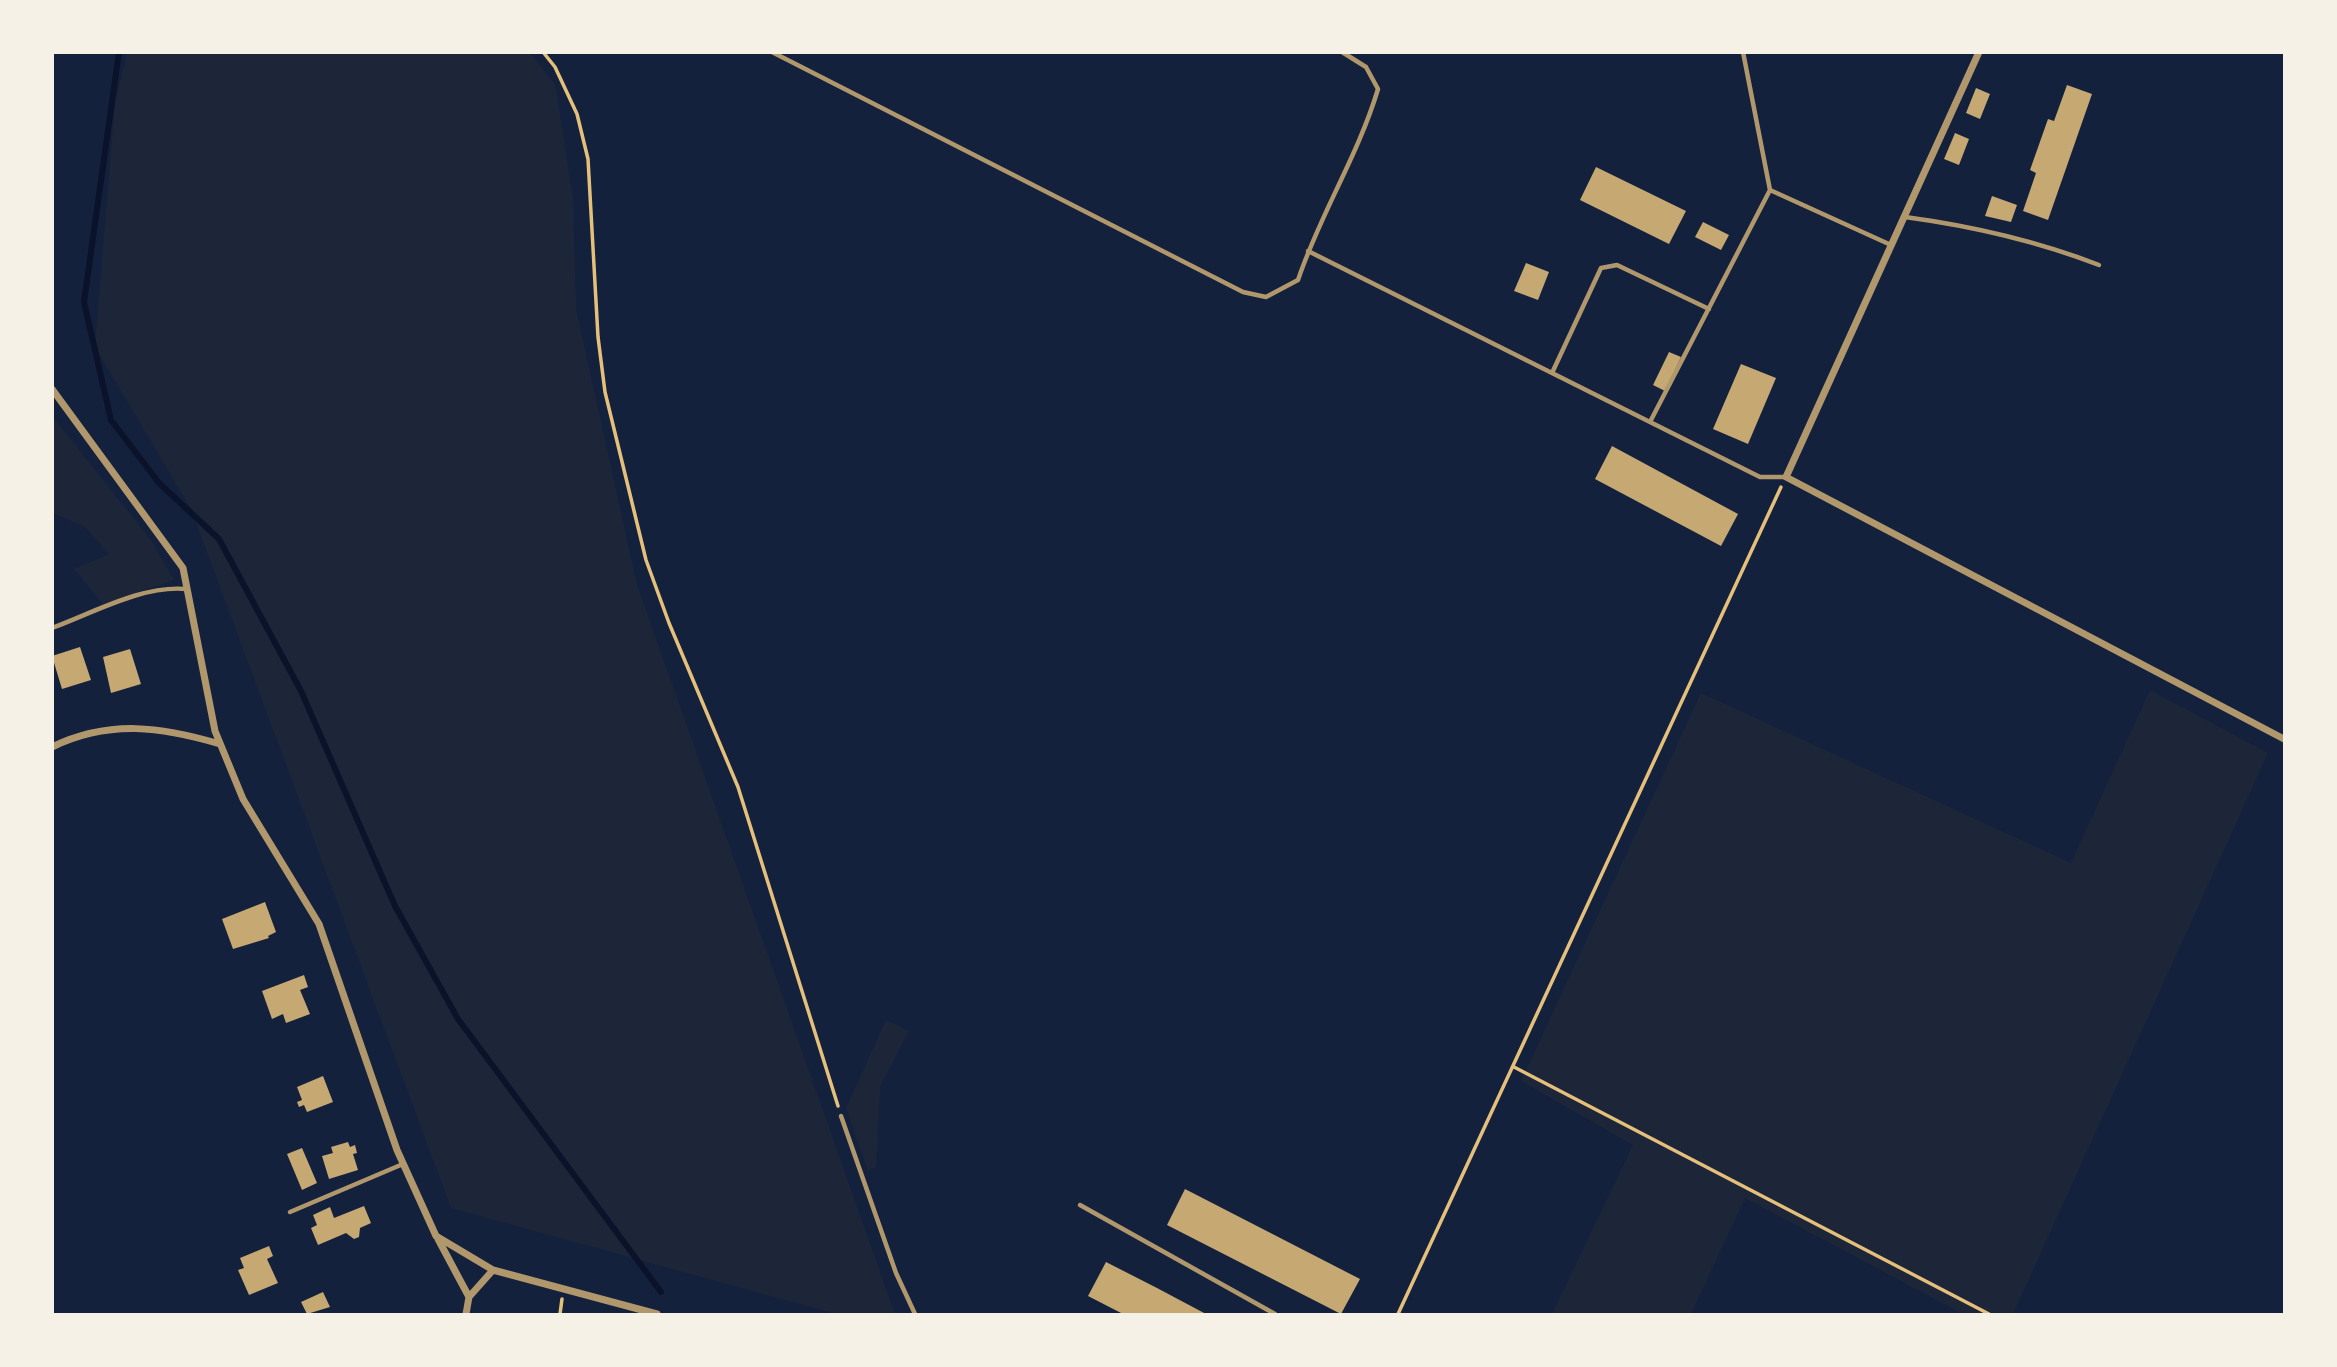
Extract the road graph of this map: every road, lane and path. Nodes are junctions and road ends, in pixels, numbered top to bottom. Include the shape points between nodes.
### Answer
1 (543, 52) edge
2 (772, 52) edge
3 (1342, 52) edge
4 (1743, 52) edge
5 (1979, 52) edge
6 (1770, 190) junction
7 (1904, 217) junction
8 (1891, 245) junction
9 (1308, 251) junction
10 (2099, 265) dead end
11 (1709, 309) junction
12 (1552, 373) junction
13 (52, 389) edge
14 (1650, 422) junction
15 (1786, 477) junction
16 (187, 589) junction
17 (52, 628) edge
18 (2284, 739) edge
19 (220, 744) junction
20 (52, 747) edge
21 (1514, 1068) junction
22 (841, 1116) joint
23 (403, 1164) junction
24 (1080, 1205) dead end
25 (290, 1212) dead end
26 (436, 1236) junction
27 (493, 1270) junction
28 (469, 1297) junction
29 (467, 1314) edge
30 (657, 1314) edge
31 (915, 1314) edge
32 (1275, 1314) edge
33 (1398, 1314) edge
34 (1989, 1314) edge

1 - 22 path via 577,114 588,159 605,392 646,560 738,787
2 - 9 lane via 1243,292 1266,297 1298,280
3 - 9 lane via 1366,67 1378,89 1367,126
4 - 6 lane
5 - 7 street
6 - 8 lane
6 - 11 lane
7 - 8 street
7 - 10 lane via 2053,247
8 - 15 street
9 - 12 lane
11 - 12 lane via 1617,265 1601,268
11 - 14 lane
12 - 14 lane
13 - 16 street via 183,568
14 - 15 lane via 1760,477
15 - 18 street
15 - 21 path
16 - 17 lane via 171,587 148,593
16 - 19 street
19 - 20 street via 171,730 135,727 98,732
19 - 23 street via 243,799 319,924
21 - 33 path
21 - 34 path
22 - 31 lane
23 - 25 lane
23 - 26 street
24 - 32 lane
26 - 27 street
26 - 28 street
27 - 28 street
27 - 30 street
28 - 29 street

